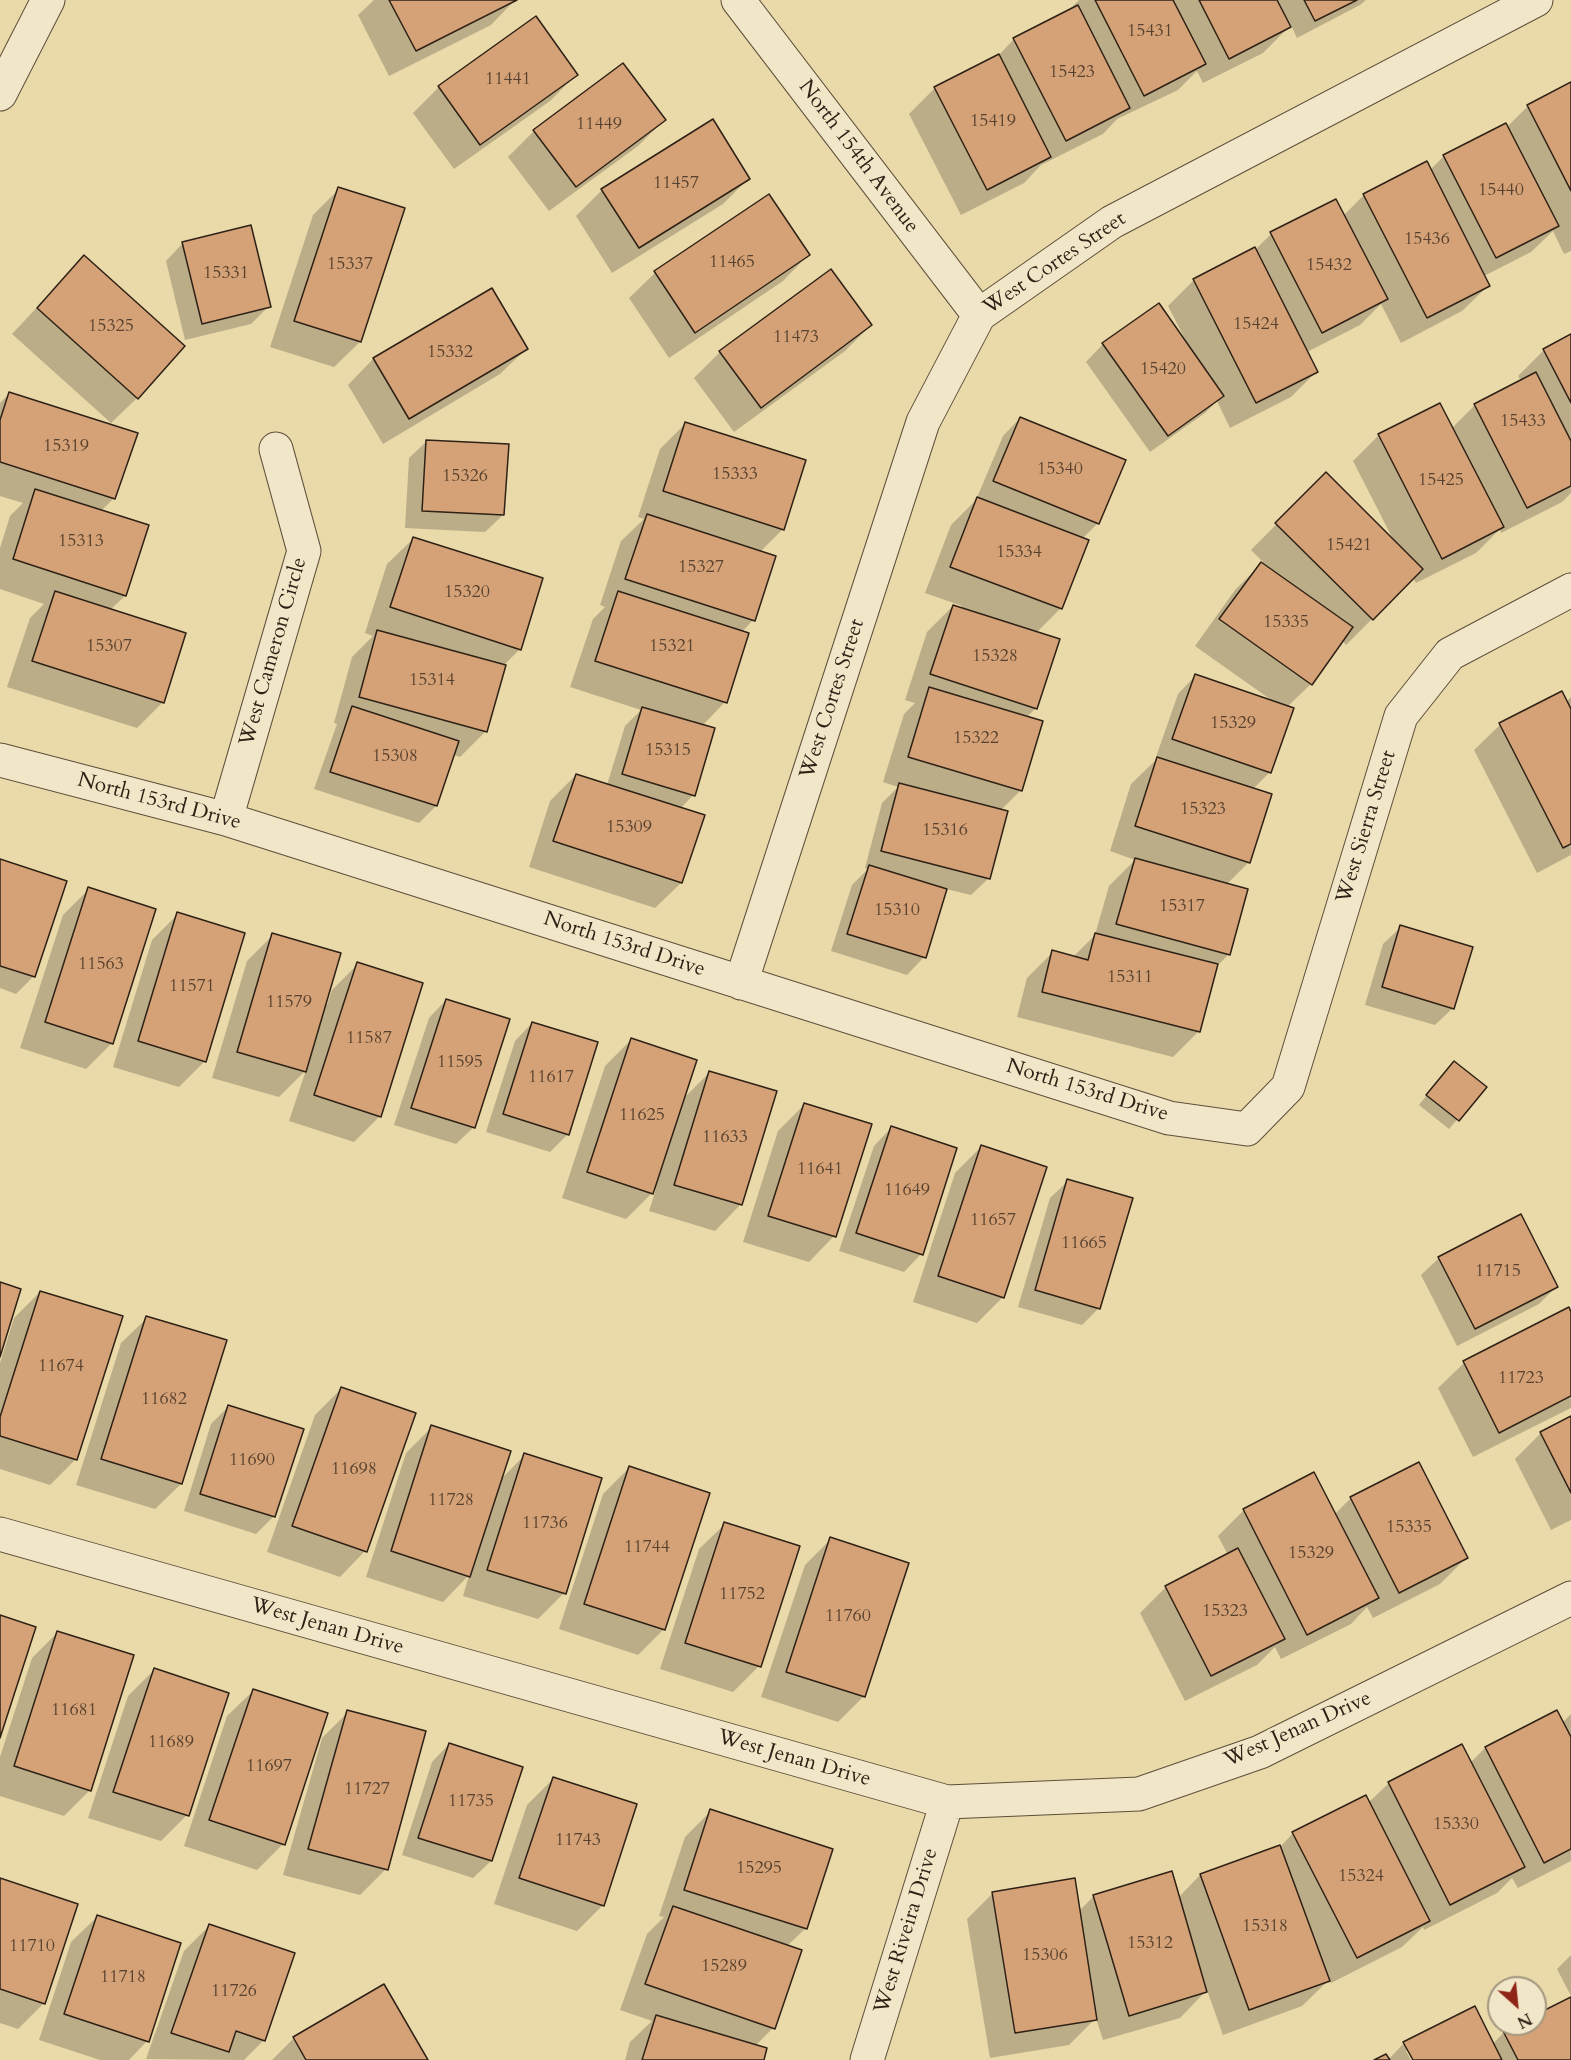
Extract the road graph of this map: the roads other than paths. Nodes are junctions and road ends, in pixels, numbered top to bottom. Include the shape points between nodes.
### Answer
1 (48, 0) edge
2 (738, 0) edge
3 (1536, 0) edge
4 (0, 94) edge
5 (979, 315) junction
6 (276, 449) dead end
7 (1571, 590) edge
8 (0, 760) edge
9 (226, 819) junction
10 (741, 983) junction
11 (1247, 1129) joint
12 (0, 1534) edge
13 (1571, 1599) edge
14 (947, 1802) junction
15 (867, 2060) edge

1 - 4 street
2 - 5 street, North 154th Avenue
3 - 5 street, West Cortes Street via 1112,222
5 - 10 street, West Cortes Street via 923,422
6 - 9 street, West Cameron Circle via 304,551
7 - 11 street, West Sierra Street via 1450,654 1401,716 1288,1087
8 - 9 street, North 153rd Drive
9 - 10 street, North 153rd Drive
10 - 11 street, North 153rd Drive via 1169,1118
12 - 14 street, West Jenan Drive
13 - 14 street, West Jenan Drive via 1260,1752 1139,1794
14 - 15 street, West Riveira Drive

